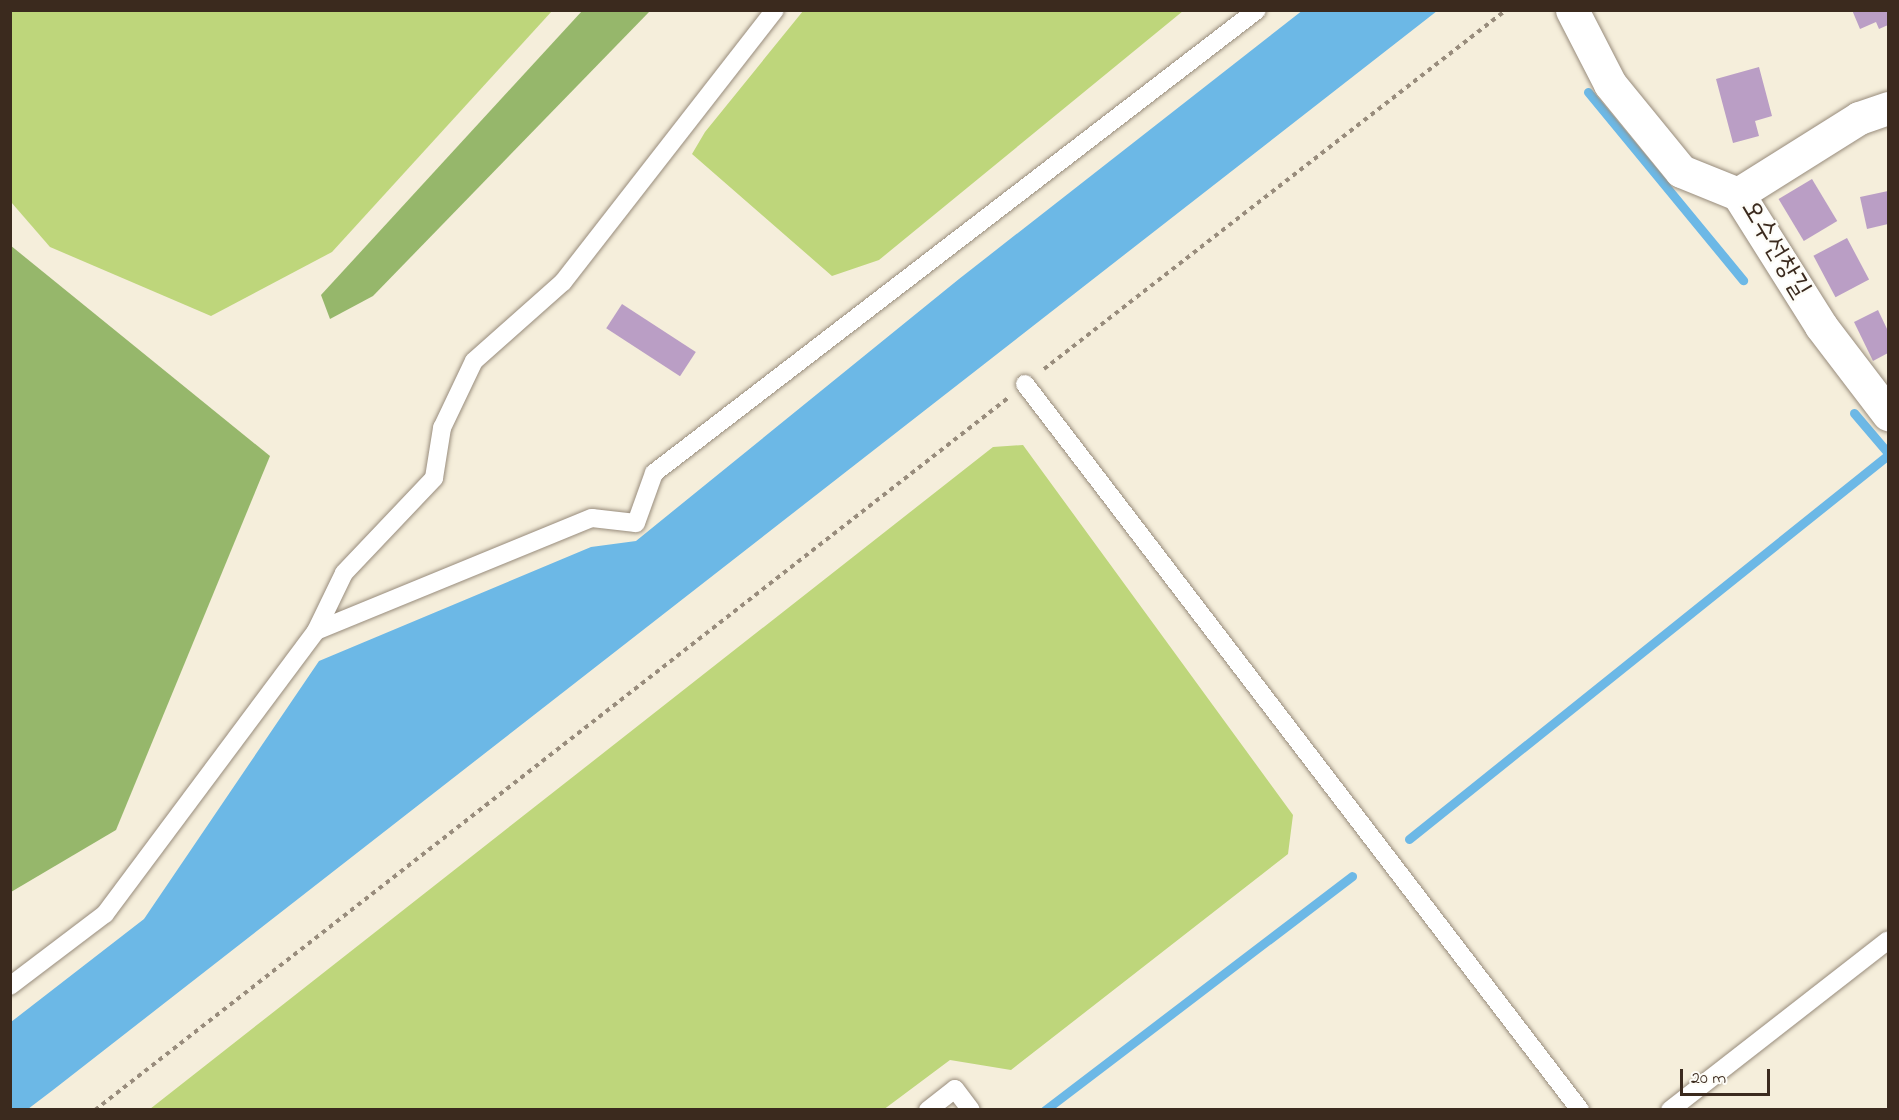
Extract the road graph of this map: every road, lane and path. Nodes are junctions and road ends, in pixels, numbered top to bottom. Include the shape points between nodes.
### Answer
1 (775, 10) edge
2 (1257, 10) edge
3 (1506, 10) edge
4 (1572, 10) edge
5 (1888, 108) edge
6 (1738, 194) junction
7 (1025, 384) junction
8 (1888, 414) edge
9 (316, 631) junction
10 (1888, 940) edge
11 (10, 986) edge
12 (95, 1110) edge
13 (928, 1110) edge
14 (971, 1110) edge
15 (1580, 1110) edge
16 (1670, 1110) edge

1 - 9 lane via 563,282 474,361 442,428 434,478 344,573
2 - 9 lane via 654,473 636,523 592,518
3 - 7 path
4 - 6 street via 1610,84 1681,171
5 - 6 street, 오수선창길 via 1859,118
6 - 8 street, 오수선창길 via 1821,326
7 - 12 path
7 - 15 lane
9 - 11 lane via 105,914
10 - 16 lane
13 - 14 lane via 955,1089

